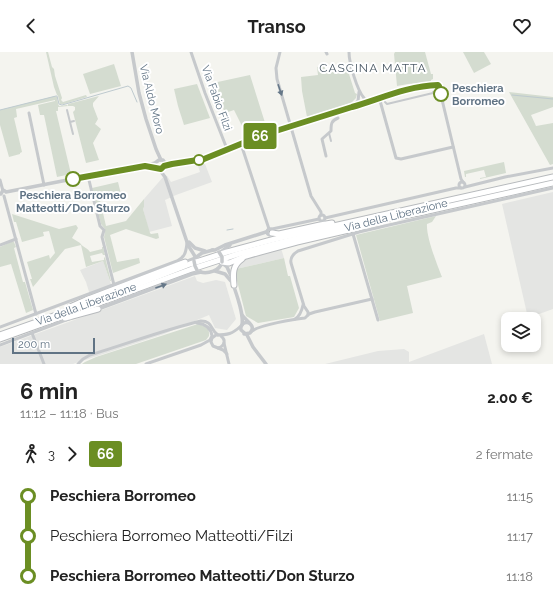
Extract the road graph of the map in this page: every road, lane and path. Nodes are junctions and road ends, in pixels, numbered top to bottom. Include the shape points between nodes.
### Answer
1 (132, 52) edge
2 (191, 52) edge
3 (280, 52) edge
4 (349, 52) edge
5 (359, 90) junction
6 (433, 92) dead end
7 (379, 97) junction
8 (364, 98) junction
9 (374, 99) junction
10 (358, 100) junction
11 (385, 102) dead end
12 (362, 104) junction
13 (352, 107) junction
14 (67, 110) dead end
15 (28, 113) dead end
16 (338, 118) dead end
17 (74, 121) dead end
18 (70, 122) junction
19 (290, 127) junction
20 (329, 133) junction
21 (73, 134) dead end
22 (331, 141) dead end
23 (241, 144) junction
24 (453, 147) junction
25 (156, 149) junction
26 (227, 149) junction
27 (326, 156) dead end
28 (163, 160) junction
29 (156, 162) junction
30 (178, 163) junction
31 (145, 166) junction
32 (164, 167) junction
33 (158, 168) junction
34 (553, 168) edge
35 (88, 176) junction
36 (165, 177) junction
37 (553, 177) edge
38 (0, 180) edge
39 (553, 183) edge
40 (44, 185) junction
41 (461, 186) junction
42 (553, 188) edge
43 (3, 193) edge
44 (418, 210) junction
45 (321, 215) junction
46 (325, 218) junction
47 (319, 219) junction
48 (270, 232) junction
49 (353, 234) junction
50 (16, 238) junction
51 (187, 239) junction
52 (233, 243) junction
53 (0, 246) edge
54 (212, 250) junction
55 (205, 252) junction
56 (221, 253) junction
57 (246, 256) junction
58 (195, 259) junction
59 (174, 262) junction
60 (185, 262) junction
61 (222, 262) junction
62 (214, 270) junction
63 (199, 271) junction
64 (114, 285) junction
65 (234, 285) junction
66 (372, 299) junction
67 (302, 301) junction
68 (98, 309) junction
69 (301, 311) junction
70 (308, 312) junction
71 (36, 314) junction
72 (57, 314) junction
73 (242, 314) junction
74 (304, 318) junction
75 (294, 320) junction
76 (378, 320) dead end
77 (195, 322) junction
78 (250, 323) junction
79 (242, 325) junction
80 (263, 326) junction
81 (0, 327) edge
82 (24, 331) junction
83 (252, 331) junction
84 (234, 332) junction
85 (32, 333) junction
86 (229, 334) junction
87 (244, 334) junction
88 (219, 335) junction
89 (0, 336) edge
90 (0, 339) edge
91 (224, 342) junction
92 (0, 345) edge
93 (201, 345) junction
94 (216, 348) junction
95 (256, 351) junction
96 (227, 354) junction
97 (44, 364) edge
98 (78, 364) edge
99 (146, 364) edge
100 (229, 364) edge
101 (266, 364) edge

1 - 25 street, Via Aldo Moro via 139,93
2 - 26 street, Via Fabio Filzi
3 -> 19 street via 276,76
4 - 5 street
5 - 8 street
5 - 10 street
6 - 11 street via 387,104
7 - 9 street
7 - 24 street via 396,158
7 - 24 street via 413,88 438,85
8 - 9 street
8 - 10 street
8 - 12 street
9 - 12 street
10 - 12 street via 358,103
10 - 13 street
12 - 13 street
13 - 19 street
14 - 18 street
15 - 40 street
16 - 20 street via 332,121
17 - 18 street
18 - 21 street
19 - 23 street
19 - 45 street via 311,196
20 - 22 street
20 - 27 street via 322,139
23 - 26 street
23 - 48 street
24 - 41 street
25 - 28 street, Via Aldo Moro
25 - 29 street, Via Aldo Moro
26 - 30 street via 201,160
28 - 29 street
28 - 30 street
28 - 32 street
29 - 31 street
29 - 33 street
30 - 32 street
31 - 33 street
31 - 35 street
32 - 33 street
32 - 36 street
33 - 36 street
34 - 41 street, Via della Liberazione
35 - 40 street
35 - 64 street via 100,226 104,230 102,237
36 - 51 street
37 - 44 highway
38 - 43 street
39 - 44 highway
40 - 43 street
41 - 46 street, Via della Liberazione
42 - 49 street, Via della Liberazione
43 - 50 street
44 - 48 highway via 387,212 279,234
44 - 57 highway
44 - 72 highway via 275,239 227,252
44 - 82 highway via 238,254
45 - 46 street
45 - 47 street
46 - 47 street, Via della Liberazione via 322,221
47 - 48 street, Via della Liberazione
48 - 52 street, Via della Liberazione
49 - 66 street
49 - 67 street, Via della Liberazione via 299,250 293,255 291,263
50 - 53 street
50 - 71 street
51 - 55 street via 193,247
51 - 58 street
51 - 59 street, Via della Liberazione via 185,254
52 - 54 street, Via della Liberazione
52 - 56 street, Via della Liberazione
54 - 55 street
54 - 56 street
55 - 58 street
56 - 61 street, bridge
57 - 61 highway
57 - 65 highway via 234,269
58 - 60 street
58 - 63 street, bridge via 195,266
59 - 60 street, Via della Liberazione
59 - 64 street, Via della Liberazione
60 - 72 highway via 75,304
61 - 62 street via 219,268
61 - 65 street via 226,265
62 - 63 street via 206,273
62 - 65 street via 226,274
68 -> 63 street, Via della Liberazione
64 - 71 street, Via della Liberazione
65 - 73 street
66 - 70 street
66 - 76 street
67 - 69 street, Via della Liberazione
67 - 70 street, Via della Liberazione
68 - 82 highway
68 - 85 street, Via della Liberazione
69 - 70 street via 304,309
69 - 74 street
69 - 75 street
70 - 74 street
71 - 81 street, Via della Liberazione
72 - 89 highway
73 - 78 street
73 - 79 street
74 - 75 street
75 - 80 street
77 - 88 street via 207,321
77 - 93 street via 203,324 212,332 210,341
77 - 98 street via 90,355
78 - 79 street
78 - 80 street
78 - 83 street
79 - 84 street
79 - 87 street via 241,330
80 - 83 street
82 - 90 highway
83 - 87 street
83 - 95 street via 251,338
84 - 86 street
84 - 87 street
85 - 92 street, Via della Liberazione
85 - 97 street
86 - 88 street
86 - 91 street
87 - 95 street
88 - 91 street via 223,337
88 - 94 street via 211,340
91 - 94 street via 221,347
91 - 96 street
93 - 94 street
93 - 99 street
94 - 96 street
95 - 101 street
96 - 100 street

